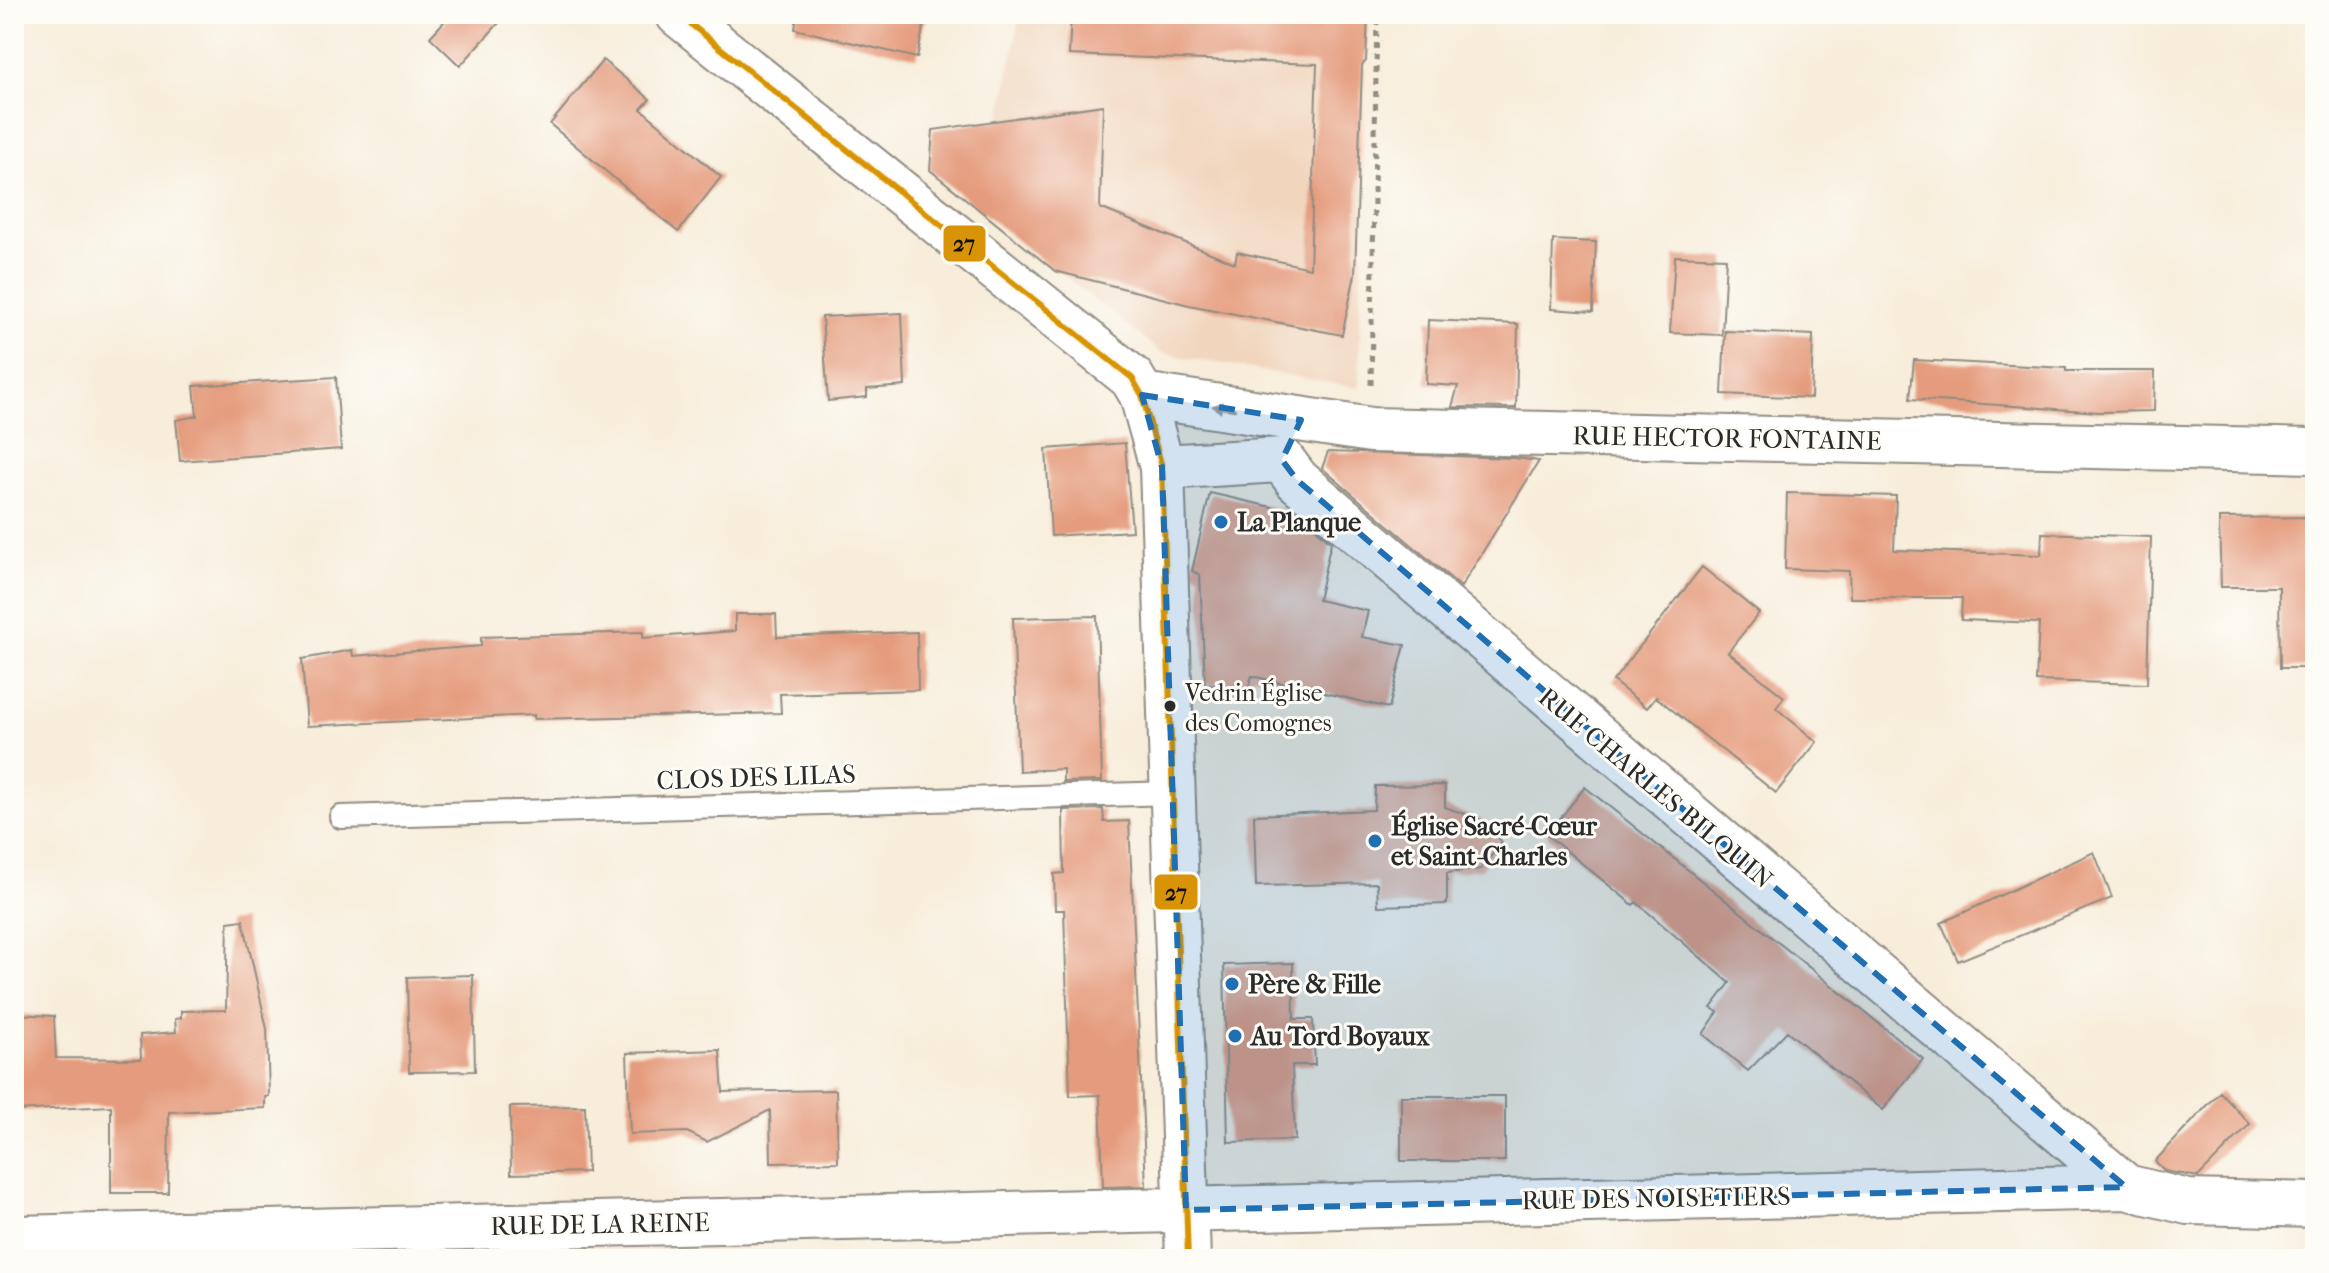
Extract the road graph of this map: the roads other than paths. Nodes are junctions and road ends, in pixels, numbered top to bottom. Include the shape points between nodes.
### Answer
1 (678, 14) edge
2 (1142, 395) junction
3 (1301, 420) junction
4 (2315, 451) edge
5 (1282, 460) junction
6 (1162, 467) junction
7 (1173, 793) junction
8 (341, 817) dead end
9 (2126, 1187) junction
10 (2315, 1205) edge
11 (1186, 1210) junction
12 (14, 1238) edge
13 (1188, 1259) edge

1 - 2 street via 1132,378
3 -> 2 street, RUE HECTOR FONTAINE
2 - 6 street
3 - 4 street, RUE HECTOR FONTAINE via 1371,430
3 - 5 street
5 - 6 street
5 - 9 street, RUE CHARLES BILQUIN via 1320,501
6 - 7 street
7 - 8 lane, CLOS DES LILAS
7 - 11 street
9 - 10 street via 2188,1202
9 - 11 street, RUE DES NOISETIERS
11 - 12 street, RUE DE LA REINE
11 - 13 street

